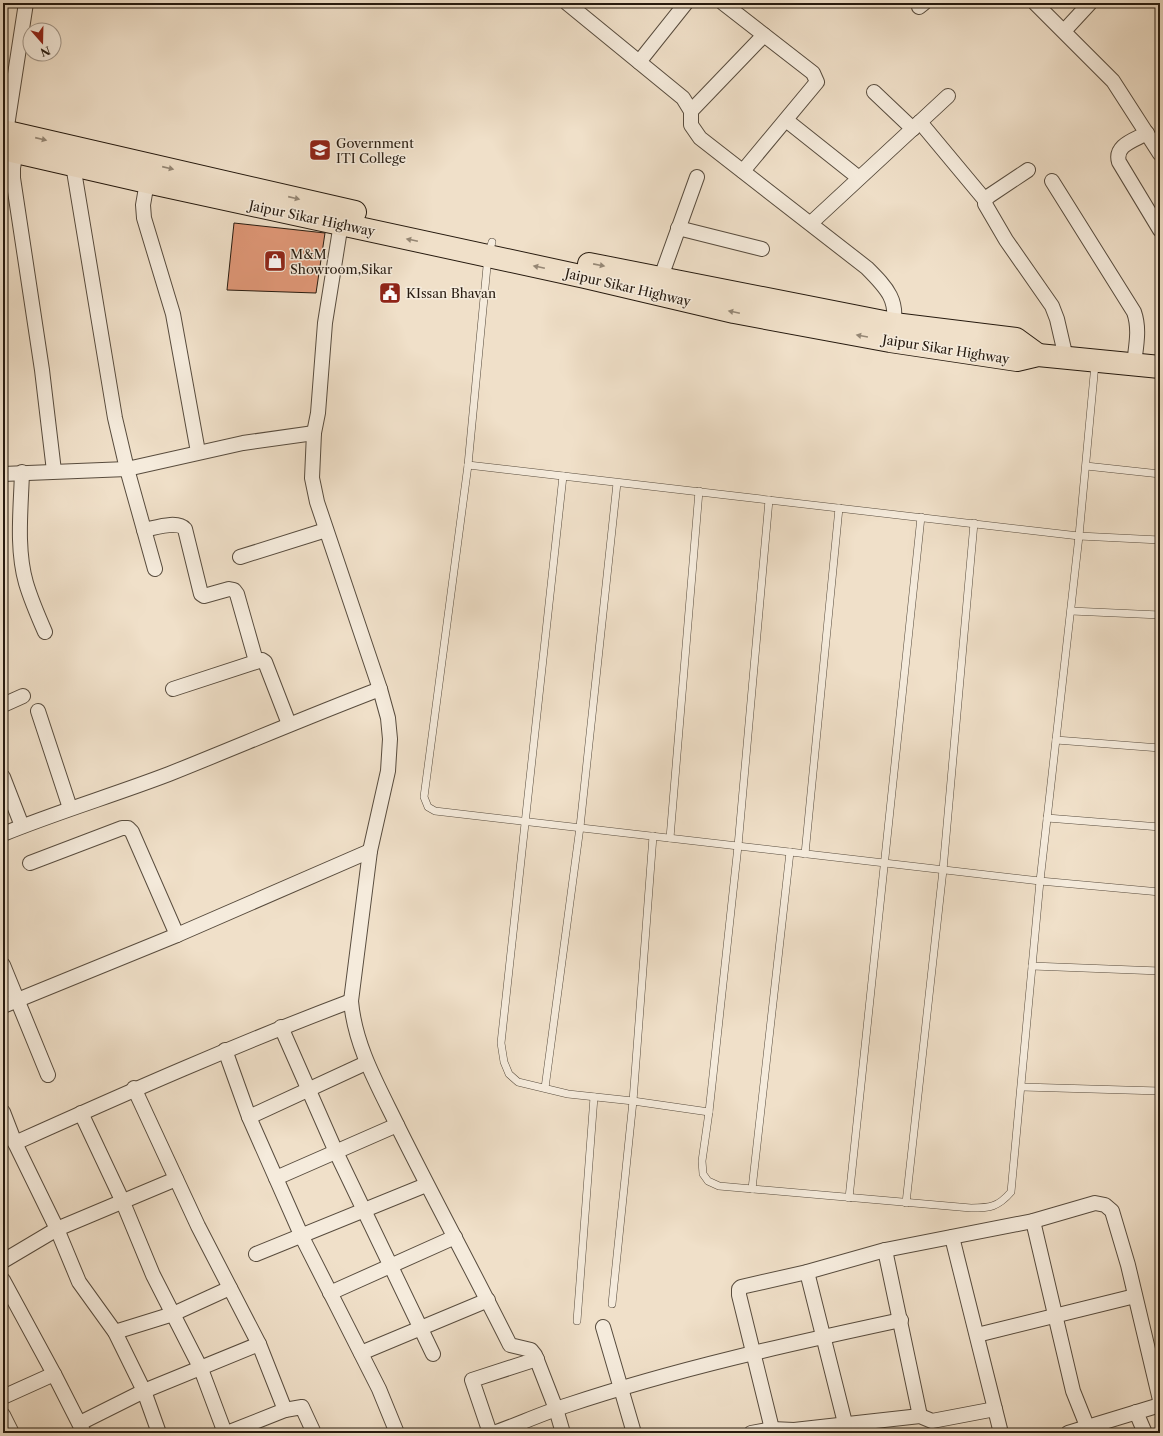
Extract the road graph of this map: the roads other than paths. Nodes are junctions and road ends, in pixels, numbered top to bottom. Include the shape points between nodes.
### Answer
1 (26, 3) edge
2 (567, 3) edge
3 (686, 3) edge
4 (723, 3) edge
5 (1035, 3) edge
6 (1090, 3) edge
7 (582, 8) edge
8 (1064, 30) junction
9 (764, 35) junction
10 (639, 62) junction
11 (9, 79) edge
12 (874, 92) dead end
13 (948, 96) dead end
14 (691, 111) junction
15 (786, 120) junction
16 (917, 125) junction
17 (1147, 133) junction
18 (9, 141) edge
19 (1160, 154) edge
20 (73, 165) junction
21 (1028, 170) dead end
22 (743, 171) junction
23 (697, 177) dead end
24 (860, 178) junction
25 (1052, 181) dead end
26 (147, 182) junction
27 (985, 200) junction
28 (342, 217) junction
29 (811, 223) junction
30 (678, 228) junction
31 (1160, 230) edge
32 (490, 249) junction
33 (762, 249) dead end
34 (661, 277) junction
35 (892, 332) junction
36 (1066, 358) junction
37 (1095, 360) junction
38 (1134, 364) junction
39 (1160, 367) edge
40 (314, 433) junction
41 (198, 452) junction
42 (468, 465) junction
43 (1086, 466) junction
44 (127, 469) junction
45 (22, 472) junction
46 (54, 472) junction
47 (3, 474) edge
48 (1160, 474) edge
49 (563, 476) junction
50 (617, 483) junction
51 (699, 492) junction
52 (769, 500) junction
53 (839, 508) junction
54 (921, 517) junction
55 (974, 523) junction
56 (144, 530) junction
57 (326, 530) junction
58 (1079, 536) junction
59 (1160, 540) edge
60 (240, 557) dead end
61 (155, 569) dead end
62 (1071, 611) junction
63 (1160, 615) edge
64 (45, 632) dead end
65 (256, 661) junction
66 (173, 689) dead end
67 (380, 690) junction
68 (23, 696) dead end
69 (3, 704) edge
70 (38, 711) dead end
71 (289, 724) junction
72 (1056, 740) junction
73 (1160, 748) edge
74 (3, 778) edge
75 (70, 808) junction
76 (1047, 818) junction
77 (525, 821) junction
78 (22, 826) junction
79 (580, 827) junction
80 (1160, 827) edge
81 (3, 834) edge
82 (653, 836) junction
83 (670, 838) junction
84 (738, 846) junction
85 (370, 851) junction
86 (790, 852) junction
87 (805, 854) junction
88 (30, 863) dead end
89 (884, 863) junction
90 (943, 870) junction
91 (1040, 881) junction
92 (1160, 892) edge
93 (177, 935) junction
94 (3, 965) edge
95 (1032, 966) junction
96 (1160, 971) edge
97 (16, 1000) junction
98 (351, 1001) junction
99 (3, 1006) edge
100 (281, 1027) junction
101 (225, 1050) junction
102 (366, 1063) junction
103 (48, 1075) dead end
104 (1022, 1087) junction
105 (134, 1088) junction
106 (545, 1088) junction
107 (308, 1089) junction
108 (1160, 1091) edge
109 (594, 1096) junction
110 (633, 1101) junction
111 (3, 1112) edge
112 (709, 1112) junction
113 (81, 1113) junction
114 (249, 1117) junction
115 (398, 1125) junction
116 (15, 1143) junction
117 (336, 1152) junction
118 (276, 1178) junction
119 (176, 1179) junction
120 (426, 1185) junction
121 (752, 1189) junction
122 (849, 1198) junction
123 (122, 1200) junction
124 (906, 1203) junction
125 (364, 1211) junction
126 (1033, 1221) junction
127 (57, 1229) junction
128 (302, 1236) junction
129 (455, 1237) junction
130 (952, 1237) junction
131 (885, 1250) junction
132 (256, 1254) dead end
133 (3, 1261) edge
134 (391, 1266) junction
135 (807, 1272) junction
136 (3, 1280) edge
137 (230, 1288) junction
138 (330, 1293) junction
139 (1135, 1296) junction
140 (488, 1300) junction
141 (612, 1304) dead end
142 (173, 1314) junction
143 (1056, 1316) junction
144 (901, 1320) junction
145 (576, 1321) dead end
146 (603, 1327) dead end
147 (421, 1329) junction
148 (116, 1332) junction
149 (977, 1335) junction
150 (823, 1337) junction
151 (259, 1344) junction
152 (360, 1353) junction
153 (433, 1354) dead end
154 (753, 1354) junction
155 (537, 1359) junction
156 (201, 1369) junction
157 (54, 1374) junction
158 (621, 1388) junction
159 (144, 1391) junction
160 (3, 1397) edge
161 (1160, 1400) edge
162 (1160, 1405) edge
163 (556, 1409) junction
164 (995, 1409) junction
165 (285, 1410) junction
166 (1136, 1412) junction
167 (3, 1415) edge
168 (920, 1416) junction
169 (844, 1423) junction
170 (1087, 1426) junction
171 (875, 1427) edge
172 (82, 1428) edge
173 (772, 1429) junction
174 (795, 1431) edge
175 (12, 1433) edge
176 (159, 1433) edge
177 (226, 1433) edge
178 (314, 1433) edge
179 (397, 1433) edge
180 (490, 1433) edge
181 (494, 1433) edge
182 (563, 1433) edge
183 (634, 1433) edge
184 (751, 1433) edge
185 (1002, 1433) edge
186 (1070, 1433) edge
187 (1145, 1433) edge

1 - 11 street
2 - 7 street
3 - 10 street
4 - 9 street
5 - 8 street
6 - 8 street
7 - 10 street
8 - 17 street via 1113,81
9 - 14 street
9 - 15 street via 816,77 815,87
10 - 14 street via 683,98
11 - 18 street
12 - 16 street
13 - 16 street
14 - 22 street via 691,125 700,138
15 - 22 street
15 - 24 street
16 - 24 street
16 - 27 street
17 - 19 street
17 - 31 street via 1124,145 1117,156
18 - 20 main road, Jaipur Sikar Highway
18 -> 28 main road, Jaipur Sikar Highway
18 - 46 street
20 - 26 main road, Jaipur Sikar Highway
20 - 44 street via 115,418
21 - 27 street
22 - 29 street
23 - 30 street
24 - 29 street
25 - 38 street via 1134,312 1138,332
26 - 28 main road, Jaipur Sikar Highway
26 - 41 street via 143,205 144,218 173,314
27 - 36 street via 986,209 1052,306
28 - 32 main road, Jaipur Sikar Highway
28 - 40 street via 325,323
29 - 35 street via 882,283 894,304
30 - 33 street
30 - 34 street
32 -> 34 main road, Jaipur Sikar Highway
35 -> 32 main road, Jaipur Sikar Highway via 734,312
32 - 42 lane
34 - 35 main road, Jaipur Sikar Highway
35 - 36 main road, Jaipur Sikar Highway via 1016,339 1038,355
36 - 37 main road
37 - 38 main road
37 - 43 lane
38 - 39 main road
40 - 41 street
40 - 57 street via 312,478
41 - 44 street
42 - 49 lane
42 - 77 lane via 424,797 428,807 435,811
43 - 48 lane
43 - 58 lane
44 - 46 street
44 - 56 street
45 - 46 street
45 - 47 street
45 - 64 street via 23,570
49 - 50 lane
49 - 77 lane
50 - 51 lane
50 - 79 lane
51 - 52 lane
51 - 83 lane
52 - 53 lane
52 - 84 lane
53 - 54 lane
53 - 87 lane
54 - 55 lane
54 - 89 lane
55 - 58 lane
55 - 90 lane
56 - 61 street
56 - 65 street via 176,524 185,529 201,594 204,596 234,590
57 - 60 street
57 - 67 street
58 - 59 lane
58 - 62 lane
62 - 63 lane
62 - 72 lane
65 - 66 street
65 - 71 street via 265,662
67 - 71 street
67 - 85 street via 388,718 390,739 388,771
68 - 69 street
70 - 75 street
71 - 75 street via 167,774
72 - 73 lane
72 - 76 lane
74 - 78 street
75 - 78 street
76 - 80 lane
76 - 91 lane
77 - 79 lane
77 - 106 lane via 501,1043 509,1074 518,1082
78 - 81 street
79 - 82 lane
79 - 106 lane
82 - 83 lane
82 - 110 lane
83 - 84 lane
84 - 86 lane
84 - 112 lane
85 - 93 street
85 - 98 street
86 - 87 lane
86 - 121 lane
87 - 89 lane
88 - 93 street via 122,828 128,828
89 - 90 lane
89 - 122 lane
90 - 91 lane
90 - 124 lane
91 - 92 lane
91 - 95 lane
93 - 97 street
94 - 97 street
95 - 96 lane
95 - 104 lane
97 - 99 street
97 - 103 street
98 - 100 street
98 - 102 street via 353,1019
100 - 101 street
100 - 107 street
101 - 105 street
101 - 114 street
102 - 107 street
102 - 115 street
104 - 108 lane
104 - 124 lane via 1011,1192 1002,1202 988,1208
105 - 113 street
105 - 119 street
106 - 109 lane via 568,1094
107 - 114 street
107 - 117 street
109 - 110 lane
109 - 145 lane
110 - 112 lane
110 - 141 lane
111 - 116 street
112 - 121 lane via 702,1161 704,1174 708,1181 719,1186
113 - 116 street
113 - 123 street
114 - 118 street
115 - 117 street
115 - 120 street
116 - 127 street
117 - 118 street
117 - 125 street
118 - 128 street
119 - 123 street
119 - 137 street
120 - 125 street
120 - 129 street
121 - 122 lane
122 - 124 lane
123 - 127 street
123 - 142 street via 153,1275
125 - 128 street
125 - 134 street
126 - 130 street
126 - 139 street via 1095,1203 1105,1205 1112,1211
126 - 143 street
127 - 133 street
127 - 148 street via 79,1282
128 - 132 street
128 - 138 street
129 - 134 street
129 - 140 street
130 - 131 street
130 - 149 street
131 - 135 street
131 - 144 street
134 - 138 street
134 - 147 street
135 - 150 street
135 - 154 street via 739,1289
136 - 157 street
137 - 142 street
137 - 151 street
138 - 152 street
139 - 143 street
139 - 161 street
140 - 147 street
140 - 155 street via 510,1345 531,1350
142 - 148 street
142 - 156 street
143 - 149 street
143 - 170 street via 1073,1391
144 - 150 street
144 - 168 street
146 - 158 street
147 - 152 street
147 - 153 street
148 - 159 street
149 - 164 street
150 - 154 street
150 - 169 street
151 - 156 street
151 - 165 street
152 - 179 street via 379,1389
154 - 158 street
154 - 173 street
155 - 163 street
155 - 180 street via 472,1380
156 - 159 street
156 - 177 street
157 - 160 street
157 - 172 street
158 - 163 street
158 - 183 street
159 - 172 street
159 - 176 street
162 - 166 street
163 - 181 street
163 - 182 street
164 - 168 street via 932,1421
164 - 185 street
165 - 177 street
165 - 178 street via 302,1407
166 - 170 street
166 - 187 street
167 - 175 street
168 - 171 street
169 - 171 street
169 - 174 street
170 - 186 street
173 - 174 street
173 - 184 street

